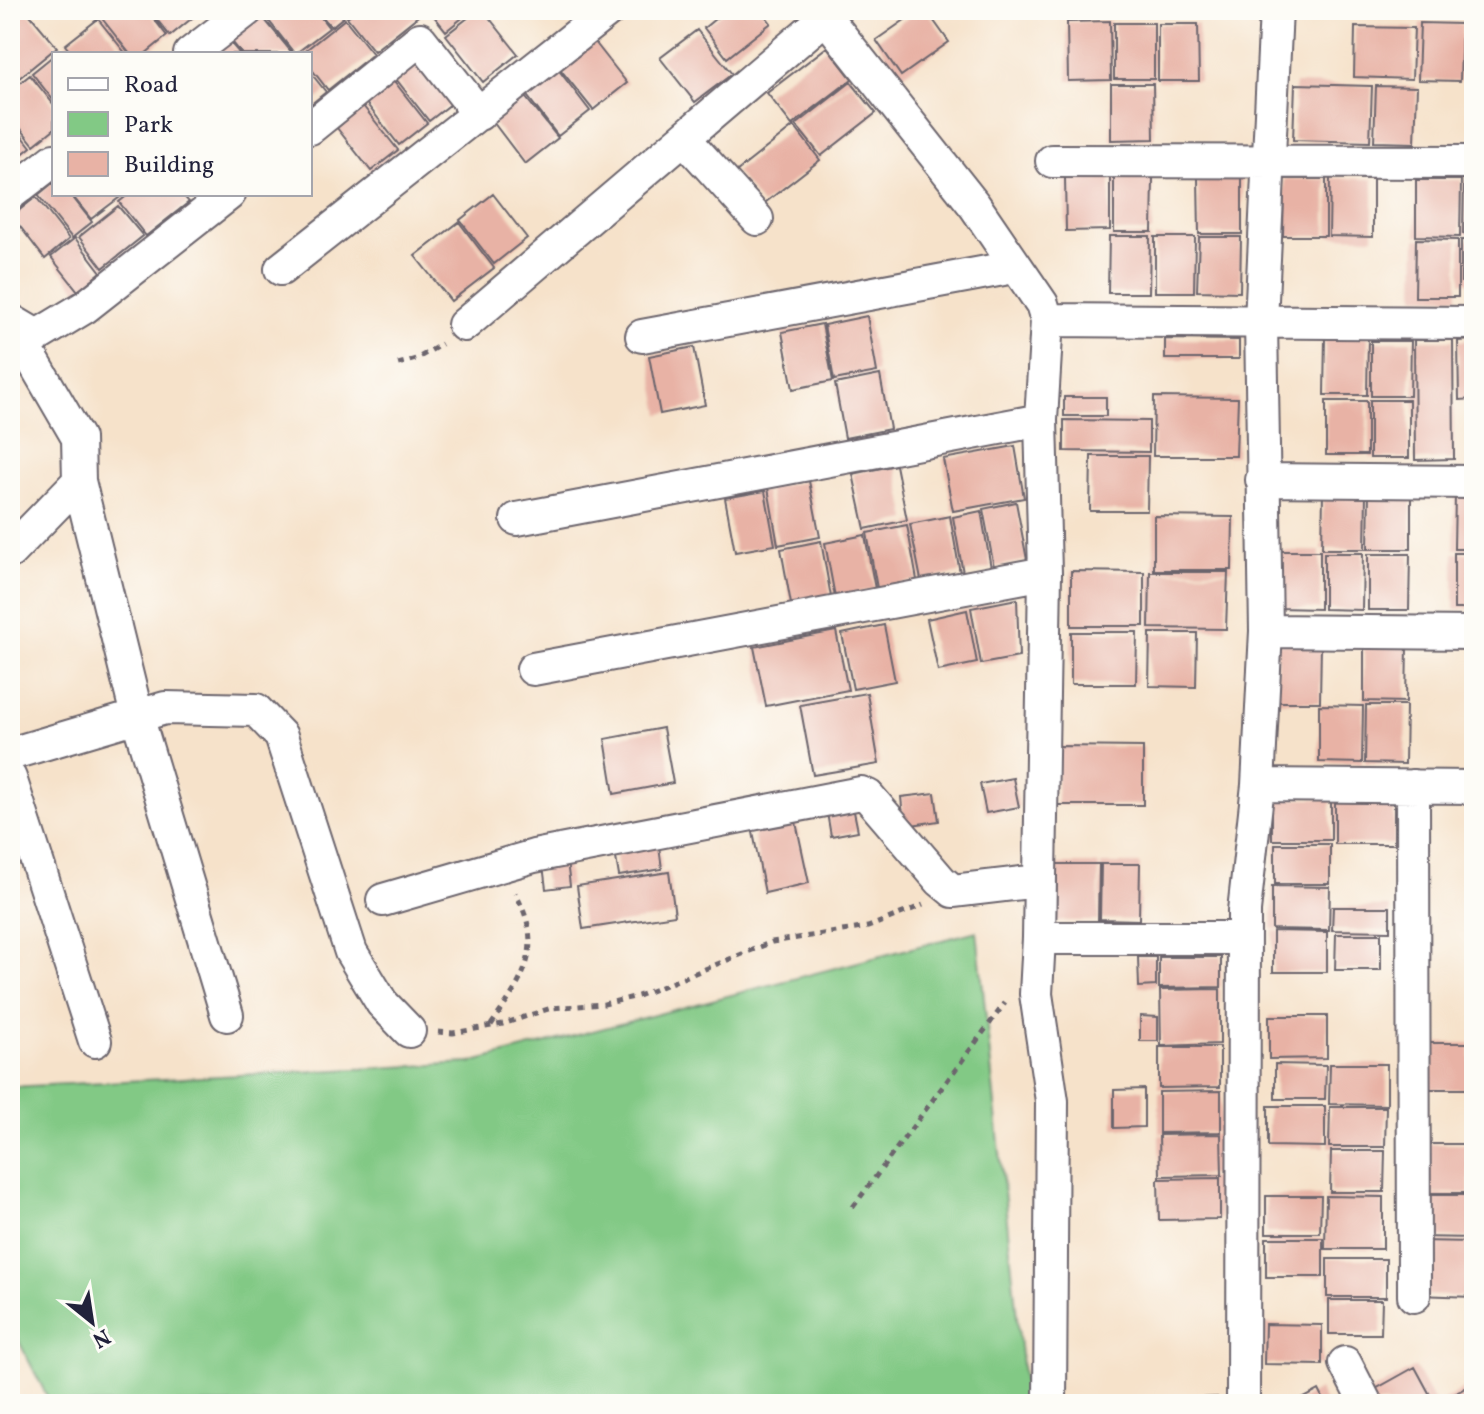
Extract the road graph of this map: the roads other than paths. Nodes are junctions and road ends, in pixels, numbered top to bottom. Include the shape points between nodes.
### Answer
1 (247, 10) edge
2 (609, 10) edge
3 (1276, 10) edge
4 (823, 14) edge
5 (193, 52) edge
6 (479, 114) junction
7 (312, 126) edge
8 (684, 138) junction
9 (1052, 161) dead end
10 (1269, 161) junction
11 (52, 162) edge
12 (1474, 162) edge
13 (10, 194) edge
14 (226, 196) edge
15 (757, 219) dead end
16 (1014, 267) junction
17 (281, 269) dead end
18 (1047, 320) junction
19 (10, 321) edge
20 (1261, 321) junction
21 (1474, 323) edge
22 (464, 325) road end
23 (642, 336) dead end
24 (1041, 420) junction
25 (1262, 480) junction
26 (79, 481) junction
27 (1474, 482) edge
28 (517, 519) dead end
29 (10, 552) edge
30 (1045, 573) junction
31 (1266, 631) junction
32 (1474, 633) edge
33 (533, 669) dead end
34 (137, 716) junction
35 (10, 754) edge
36 (10, 778) edge
37 (1258, 785) junction
38 (1413, 786) junction
39 (1474, 787) edge
40 (1039, 881) junction
41 (383, 900) dead end
42 (1243, 938) junction
43 (1038, 949) junction
44 (227, 1015) dead end
45 (409, 1031) road end
46 (95, 1041) dead end
47 (1414, 1296) dead end
48 (1345, 1363) dead end
49 (1050, 1404) edge
50 (1243, 1404) edge
51 (1366, 1404) edge

1 - 5 street
2 - 6 street
3 - 10 street
4 - 8 street
4 - 16 street via 975,206
6 - 7 street via 420,39
6 - 17 street
8 - 15 street
8 - 22 street
9 - 10 street
10 - 12 street
10 - 20 street
11 - 13 street
14 - 19 street via 85,307 37,336
16 - 18 street via 1042,304
16 - 23 street
18 - 20 street
18 - 24 street
19 - 26 street via 78,438
20 - 21 street
20 - 25 street
24 - 28 street
24 - 30 street
25 - 27 street
25 - 31 street
26 - 29 street
26 - 34 street
30 - 33 street
30 - 40 street
31 - 32 street
31 - 37 street
34 - 35 street
34 - 44 street
34 - 45 street via 165,708 256,710 281,736 351,952 382,1003
36 - 46 street
37 - 38 street
37 - 42 street
38 - 39 street
38 - 47 street
40 - 41 street via 953,891 861,793 534,856
40 - 43 street
42 - 43 street
42 - 50 street
43 - 49 street via 1036,994 1052,1101
48 - 51 street

